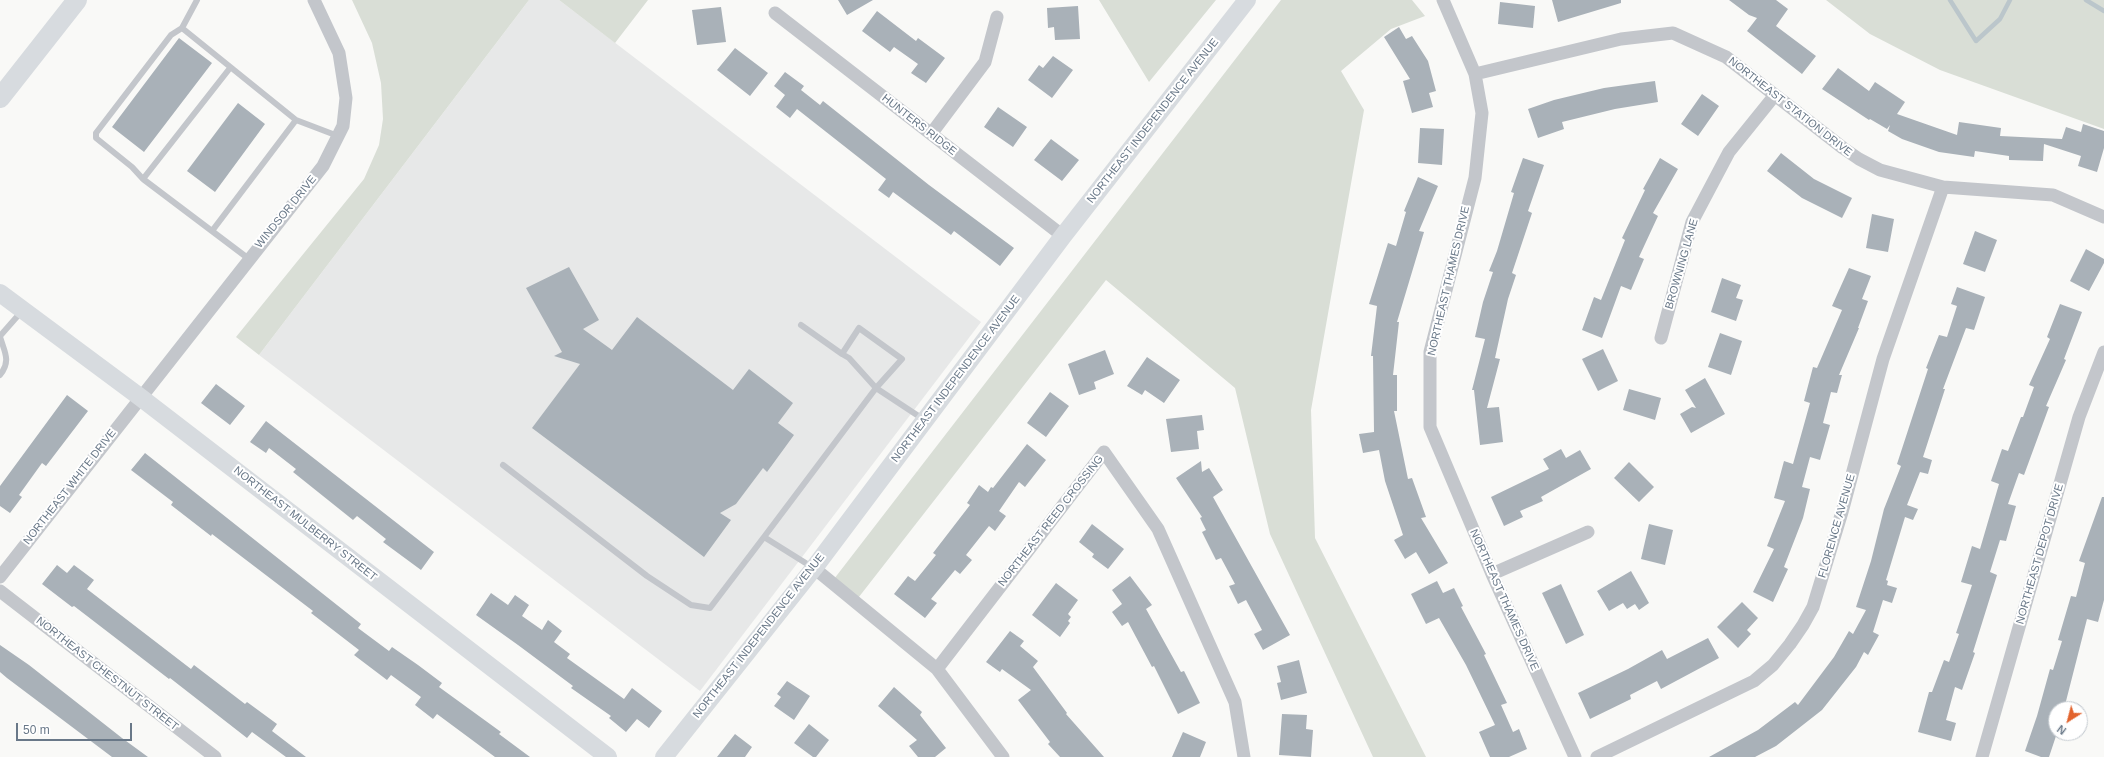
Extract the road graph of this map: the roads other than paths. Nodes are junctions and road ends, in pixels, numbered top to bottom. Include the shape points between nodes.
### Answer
1 (77, 0) edge
2 (197, 0) edge
3 (314, 0) edge
4 (1247, 0) edge
5 (1443, 0) edge
6 (775, 13) dead end
7 (997, 17) dead end
8 (182, 28) junction
9 (230, 68) junction
10 (1475, 74) junction
11 (1775, 95) junction
12 (0, 98) edge
13 (296, 120) junction
14 (931, 134) junction
15 (338, 136) junction
16 (143, 179) junction
17 (1943, 187) junction
18 (2104, 218) edge
19 (212, 231) junction
20 (1063, 236) junction
21 (249, 259) junction
22 (0, 293) edge
23 (23, 310) junction
24 (801, 325) dead end
25 (0, 337) edge
26 (1661, 338) dead end
27 (2104, 352) edge
28 (842, 354) junction
29 (0, 374) edge
30 (876, 388) junction
31 (140, 397) junction
32 (925, 420) junction
33 (503, 465) dead end
34 (1588, 532) dead end
35 (764, 537) junction
36 (814, 568) junction
37 (1492, 574) junction
38 (0, 577) edge
39 (0, 591) edge
40 (937, 669) junction
41 (215, 757) edge
42 (608, 757) edge
43 (664, 757) edge
44 (1003, 757) edge
45 (1244, 757) edge
46 (1575, 757) edge
47 (1597, 757) edge
48 (1982, 757) edge

1 - 12 main road
2 - 8 lane
3 - 15 street, WINDSOR DRIVE via 339,53 346,98 343,126
4 - 20 street, NORTHEAST INDEPENDENCE AVENUE
5 - 10 street, NORTHEAST THAMES DRIVE
6 - 14 street, HUNTERS RIDGE
7 - 14 street via 986,62
8 - 9 lane
8 - 16 lane via 171,35 96,133 96,138
9 - 13 lane
9 - 16 lane
10 - 11 street, NORTHEAST STATION DRIVE via 1621,39 1673,33 1726,57
10 - 37 street, NORTHEAST THAMES DRIVE via 1482,113 1475,178 1430,352 1430,427
11 - 17 street, NORTHEAST STATION DRIVE via 1859,159 1880,170
11 - 26 street, BROWNING LANE via 1728,152 1692,222
13 - 15 lane
13 - 19 lane
14 - 20 street, HUNTERS RIDGE
15 - 21 street, WINDSOR DRIVE via 323,166
16 - 19 lane
17 - 18 street, NORTHEAST STATION DRIVE via 2053,195
17 - 47 street, FLORENCE AVENUE via 1883,359 1842,512 1813,607 1803,625 1773,664 1754,681
19 - 21 lane
20 - 32 street, NORTHEAST INDEPENDENCE AVENUE
21 - 31 street, WINDSOR DRIVE
22 - 23 street, NORTHEAST MULBERRY STREET
23 - 25 lane
23 - 31 street, NORTHEAST MULBERRY STREET
24 - 28 lane
25 - 29 lane via 7,359 6,366
27 - 48 street, NORTHEAST DEPOT DRIVE via 2079,417
28 - 30 lane
28 - 30 lane via 859,328 902,359
30 - 32 lane
30 - 35 lane
31 - 38 street, NORTHEAST WHITE DRIVE
31 - 42 street, NORTHEAST MULBERRY STREET
32 - 36 street, NORTHEAST INDEPENDENCE AVENUE
33 - 35 lane via 647,576 691,605 710,608
34 - 37 street
35 - 36 lane
36 - 40 street
36 - 43 street, NORTHEAST INDEPENDENCE AVENUE
37 - 46 street, NORTHEAST THAMES DRIVE
39 - 41 street, NORTHEAST CHESTNUT STREET
40 - 44 street
40 - 45 street, NORTHEAST REED CROSSING via 1104,452 1158,529 1235,702

